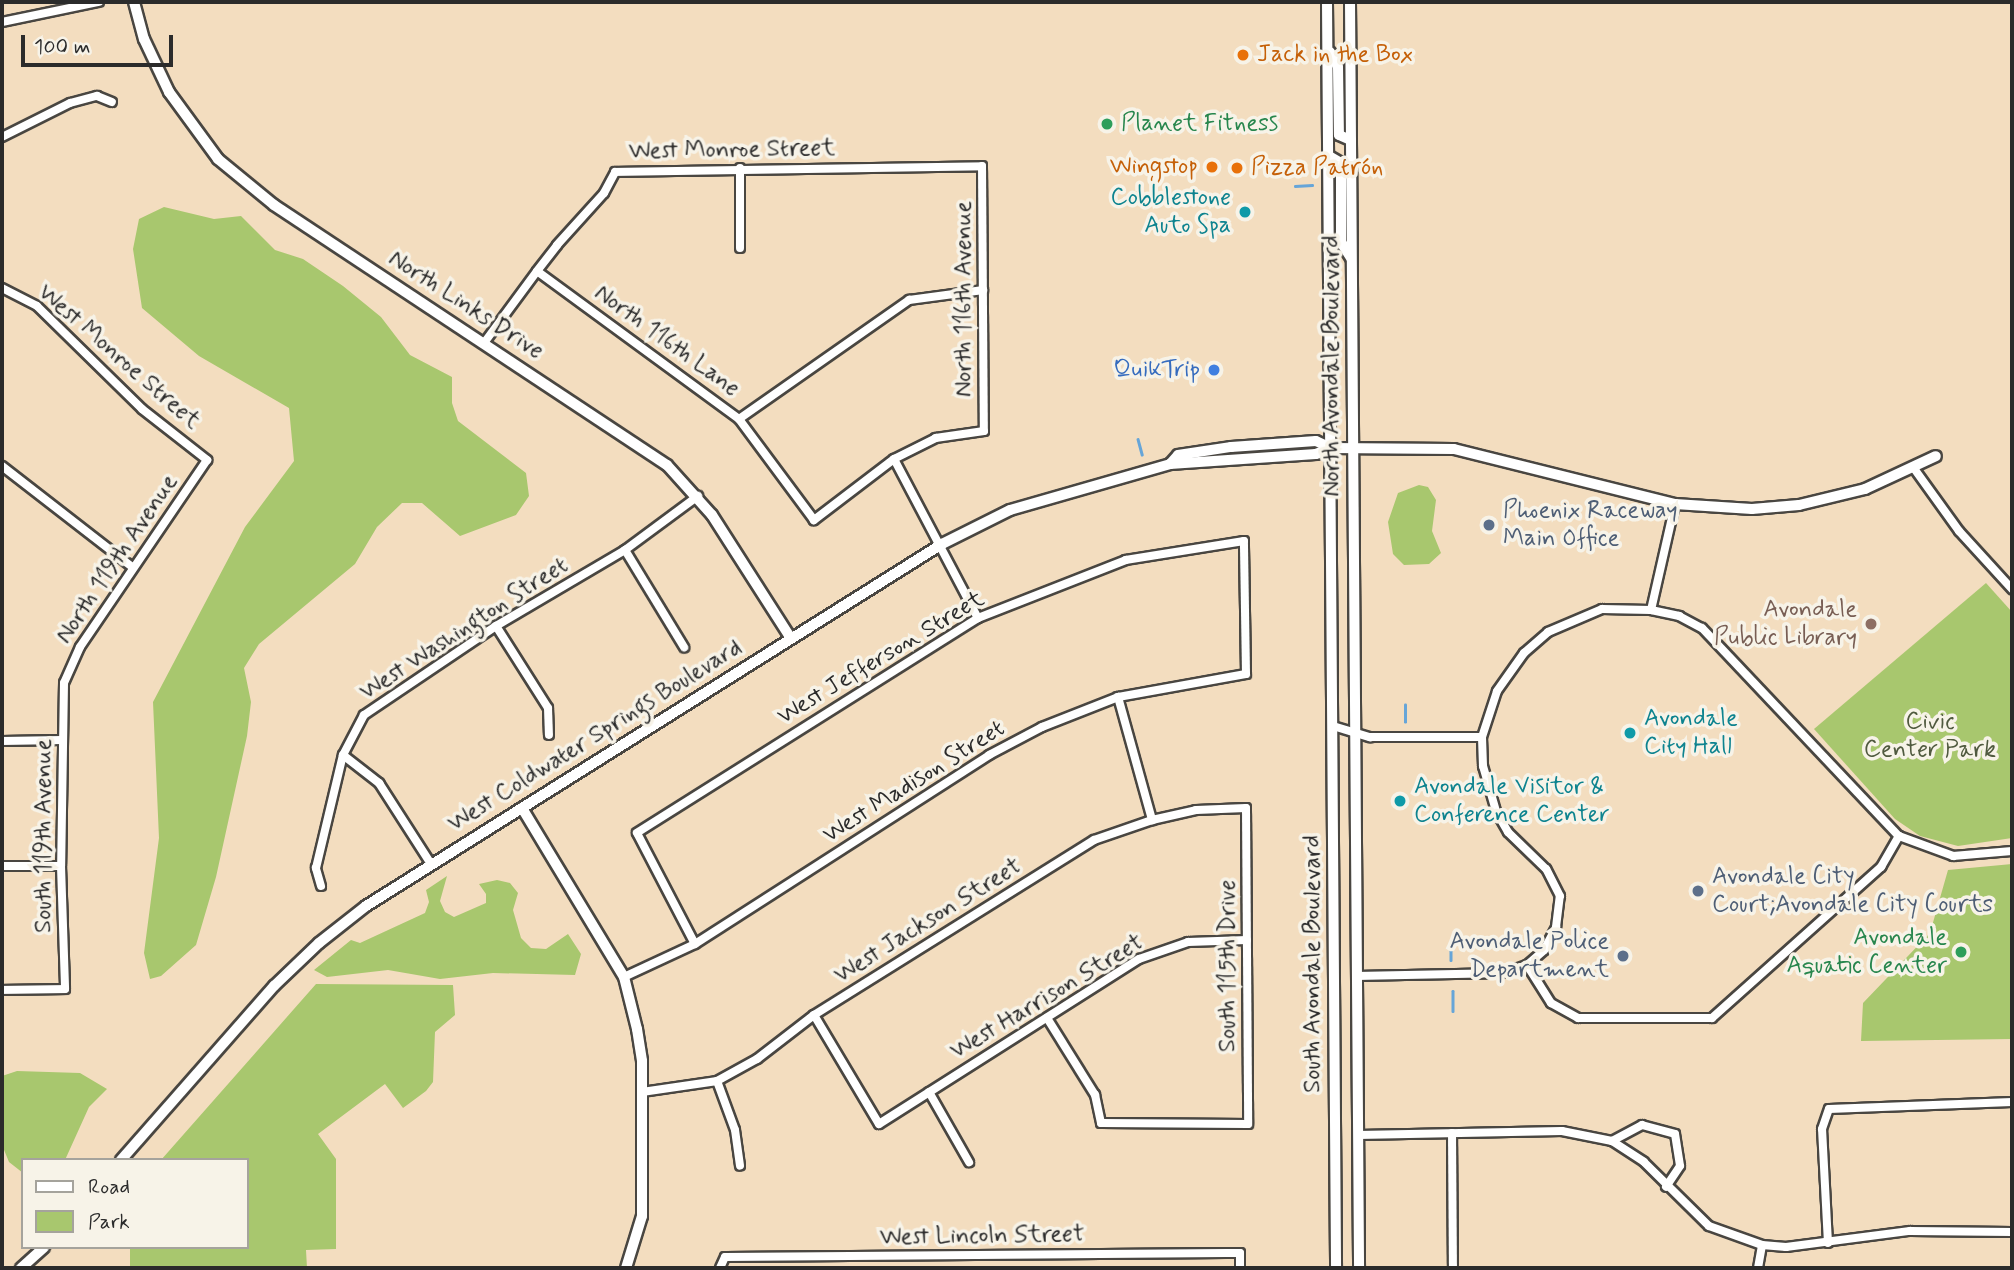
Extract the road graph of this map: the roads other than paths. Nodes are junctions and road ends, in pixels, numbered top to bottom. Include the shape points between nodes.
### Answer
1 (99, 2) edge
2 (134, 2) edge
3 (1327, 2) edge
4 (1350, 2) edge
5 (2, 22) edge
6 (1328, 49) junction
7 (112, 102) dead end
8 (2, 137) edge
9 (1351, 140) junction
10 (1329, 156) junction
11 (982, 166) joint
12 (740, 168) junction
13 (740, 248) dead end
14 (1352, 260) junction
15 (537, 271) junction
16 (2, 288) edge
17 (983, 290) junction
18 (484, 343) junction
19 (740, 419) junction
20 (1331, 448) junction
21 (1353, 448) junction
22 (1936, 456) dead end
23 (894, 459) junction
24 (207, 460) joint
25 (2, 466) edge
26 (1913, 467) junction
27 (698, 496) junction
28 (1675, 504) junction
29 (942, 544) junction
30 (625, 550) junction
31 (132, 567) junction
32 (2012, 589) edge
33 (1651, 610) junction
34 (978, 618) junction
35 (496, 626) junction
36 (790, 637) junction
37 (684, 647) dead end
38 (1332, 660) joint
39 (1246, 674) joint
40 (64, 683) joint
41 (1118, 697) junction
42 (1333, 726) junction
43 (1353, 729) junction
44 (549, 735) dead end
45 (1482, 737) junction
46 (62, 740) junction
47 (2, 741) edge
48 (343, 755) junction
49 (522, 808) junction
50 (1246, 808) joint
51 (1152, 820) junction
52 (1899, 836) junction
53 (2012, 851) edge
54 (431, 864) junction
55 (2, 866) edge
56 (61, 866) junction
57 (320, 886) dead end
58 (1247, 940) junction
59 (695, 944) junction
60 (1527, 965) junction
61 (1334, 976) junction
62 (1356, 976) junction
63 (624, 977) junction
64 (2, 990) edge
65 (814, 1015) junction
66 (1047, 1017) junction
67 (717, 1081) junction
68 (642, 1091) junction
69 (929, 1092) junction
70 (2012, 1102) edge
71 (1452, 1133) junction
72 (1358, 1135) junction
73 (1612, 1141) junction
74 (123, 1158) edge
75 (969, 1162) dead end
76 (740, 1166) dead end
77 (1666, 1187) junction
78 (2012, 1232) edge
79 (1828, 1243) junction
80 (1762, 1245) junction
81 (42, 1249) edge
82 (20, 1268) edge
83 (626, 1268) edge
84 (720, 1268) edge
85 (1240, 1268) edge
86 (1336, 1268) edge
87 (1359, 1268) edge
88 (1453, 1268) edge
89 (1758, 1268) edge

1 - 5 street
2 - 18 street, North Links Drive via 144,39 169,92 218,159 274,205
3 - 6 main road, North Avondale Boulevard
4 - 9 main road, North Avondale Boulevard
6 - 9 main road via 1338,67 1339,135
6 - 10 main road, North Avondale Boulevard
7 - 8 street via 97,96 70,103
9 - 14 main road, North Avondale Boulevard
10 - 14 main road via 1341,163 1341,242
10 - 20 main road, North Avondale Boulevard
11 - 12 street, West Monroe Street
11 - 17 street, North 116th Avenue
12 - 13 street
12 - 15 street, West Monroe Street via 615,172 604,193
14 - 21 main road, North Avondale Boulevard
15 - 18 street, West Monroe Street
15 - 19 street, North 116th Lane
16 - 24 street, West Monroe Street via 37,306 142,409
17 - 19 street via 909,300
17 - 23 street, North 116th Avenue via 984,431 936,438
18 - 27 street, North Links Drive via 634,440
19 - 23 street, North 116th Lane via 814,520
20 - 21 street, West Coldwater Springs Boulevard
20 - 29 street, West Coldwater Springs Boulevard via 1316,454 1170,464 1032,502
20 - 38 main road, North Avondale Boulevard
21 - 28 street, West Coldwater Springs Boulevard via 1454,449
21 - 43 main road, North Avondale Boulevard
22 - 26 street
23 - 29 street
24 - 31 street, North 119th Avenue
25 - 31 street
26 - 28 street via 1865,489 1799,505 1741,509
26 - 32 street via 1951,522
27 - 30 street, West Washington Street
27 - 36 street, North Links Drive
28 - 33 street
29 - 34 street
29 - 36 street, West Coldwater Springs Boulevard
30 - 35 street, West Washington Street
30 - 37 street
31 - 40 street, North 119th Avenue via 80,647
33 - 45 street via 1612,608 1587,613 1536,640 1497,691
33 - 52 street via 1679,616 1714,638
34 - 39 street, West Jefferson Street via 1126,560 1244,541
34 - 59 street, West Jefferson Street via 637,832
35 - 44 street via 548,708
35 - 48 street, West Washington Street via 364,715
36 - 49 street, West Coldwater Springs Boulevard
38 - 42 main road, South Avondale Boulevard
39 - 41 street, West Madison Street
40 - 46 street, South 119th Avenue
41 - 51 street
41 - 59 street, West Madison Street via 1042,727 989,755
42 - 43 street
42 - 61 main road, South Avondale Boulevard
43 - 45 street via 1370,737
43 - 62 main road, South Avondale Boulevard
45 - 60 street via 1483,766 1496,811 1508,832 1546,869 1560,896 1552,936
46 - 47 street
46 - 56 street, South 119th Avenue
48 - 54 street via 379,783
48 - 57 street, West Washington Street via 316,868
49 - 54 street, West Coldwater Springs Boulevard
49 - 63 street
50 - 51 street, West Jackson Street via 1196,810
50 - 58 street, South 115th Drive
51 - 65 street, West Jackson Street via 1094,841
52 - 53 street via 1953,856
52 - 60 street via 1881,867 1712,1017 1595,1021 1565,1014 1543,994
54 - 74 street, West Coldwater Springs Boulevard via 366,906 312,950
55 - 56 street
56 - 64 street, South 119th Avenue via 65,989
58 - 66 street, West Harrison Street via 1188,942 1166,948 1139,959
58 - 66 street, South 115th Drive via 1248,1124 1101,1123 1095,1095
59 - 63 street, West Madison Street
60 - 62 street via 1478,976
61 - 62 main road
61 - 86 main road, South Avondale Boulevard
62 - 72 main road, South Avondale Boulevard
63 - 68 street via 637,1029
65 - 67 street, West Jackson Street via 757,1059
65 - 69 street, West Harrison Street via 879,1124
66 - 69 street, West Harrison Street
67 - 68 street, West Jackson Street
67 - 76 street via 735,1130
68 - 83 street via 642,1216
69 - 75 street
70 - 79 street via 1829,1109 1822,1129
71 - 72 street
71 - 73 street via 1562,1132
71 - 88 street
72 - 87 main road, South Avondale Boulevard
73 - 77 street via 1644,1162
73 - 77 street via 1642,1125 1675,1134 1680,1166
77 - 80 street via 1709,1226
78 - 79 street via 1910,1231
79 - 80 street
80 - 89 street
81 - 82 street
84 - 85 street, West Lincoln Street via 725,1257 1240,1253

